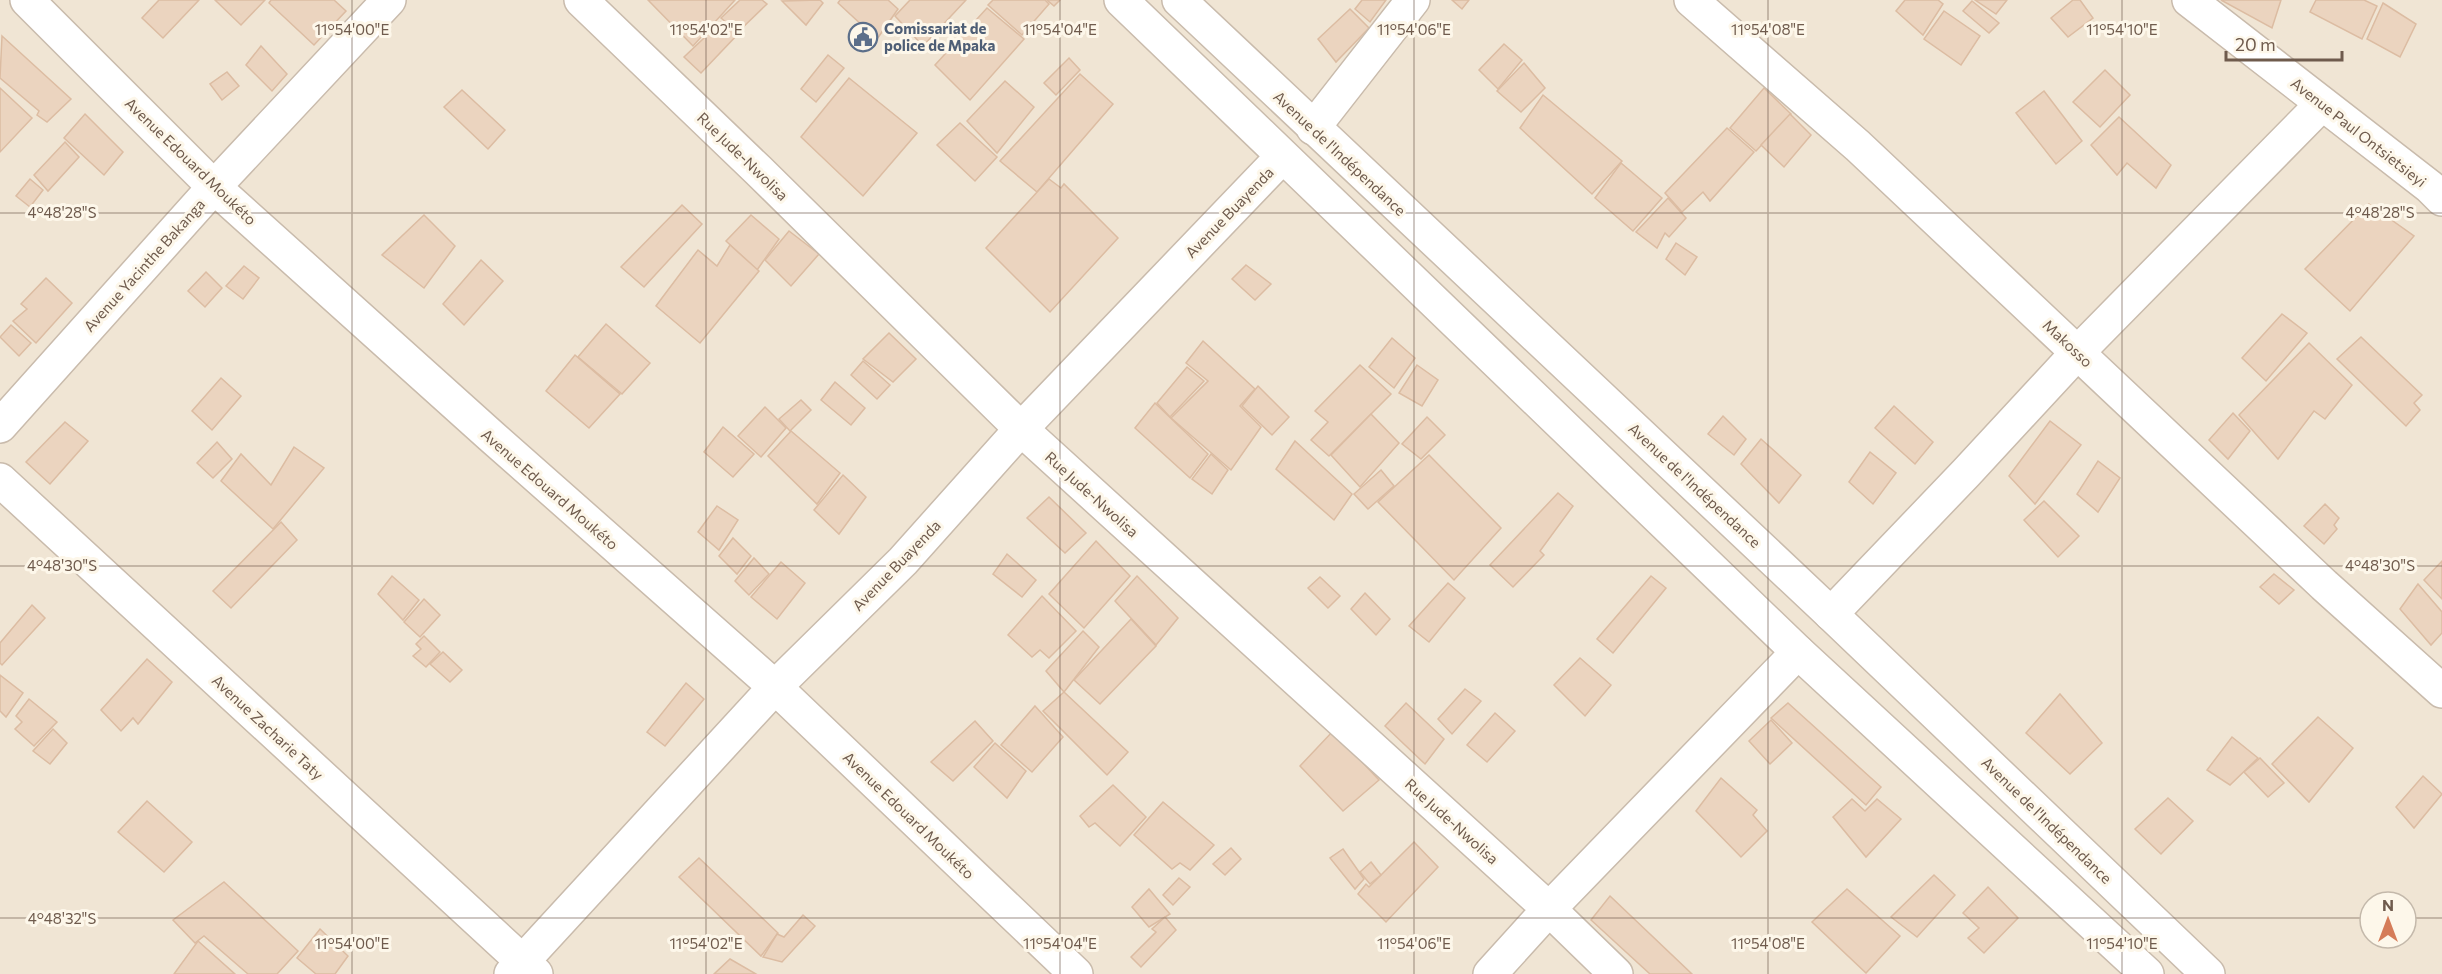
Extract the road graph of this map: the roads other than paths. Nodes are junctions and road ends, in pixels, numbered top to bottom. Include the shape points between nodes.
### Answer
1 (27, 0) edge
2 (389, 0) edge
3 (581, 0) edge
4 (1121, 0) edge
5 (1179, 0) edge
6 (1413, 0) edge
7 (1691, 0) edge
8 (2189, 0) edge
9 (2322, 104) junction
10 (1313, 128) junction
11 (1282, 157) junction
12 (2438, 186) edge
13 (214, 187) junction
14 (2078, 352) junction
15 (0, 426) edge
16 (1021, 429) junction
17 (0, 480) edge
18 (1831, 614) junction
19 (1798, 652) junction
20 (775, 687) junction
21 (2442, 691) edge
22 (1549, 909) junction
23 (523, 970) edge
24 (1076, 974) edge
25 (1490, 974) edge
26 (1616, 974) edge
27 (2146, 974) edge
28 (2208, 974) edge

1 - 13 street, Avenue Edouard Moukéto
2 - 13 street, Avenue Yacinthe Bakanga
3 - 16 street, Rue Jude-Nwolisa
4 - 11 street
5 - 10 street, Avenue de l'Indépendance
6 - 10 street
7 - 14 street, Makosso via 1858,146
8 - 9 street, Avenue Paul Ontsietsieyi
9 - 12 street, Avenue Paul Ontsietsieyi
9 - 14 street
10 - 18 street, Avenue de l'Indépendance
11 - 16 street, Avenue Buayenda
11 - 19 street
13 - 15 street, Avenue Yacinthe Bakanga
13 - 20 street, Avenue Edouard Moukéto
14 - 18 street
14 - 21 street, Makosso via 2315,577
16 - 20 street, Avenue Buayenda via 903,561
16 - 22 street, Rue Jude-Nwolisa
17 - 23 street, Avenue Zacharie Taty
18 - 28 street, Avenue de l'Indépendance
19 - 22 street
19 - 27 street
20 - 23 street, Avenue Buayenda
20 - 24 street, Avenue Edouard Moukéto
22 - 25 street
22 - 26 street, Rue Jude-Nwolisa

